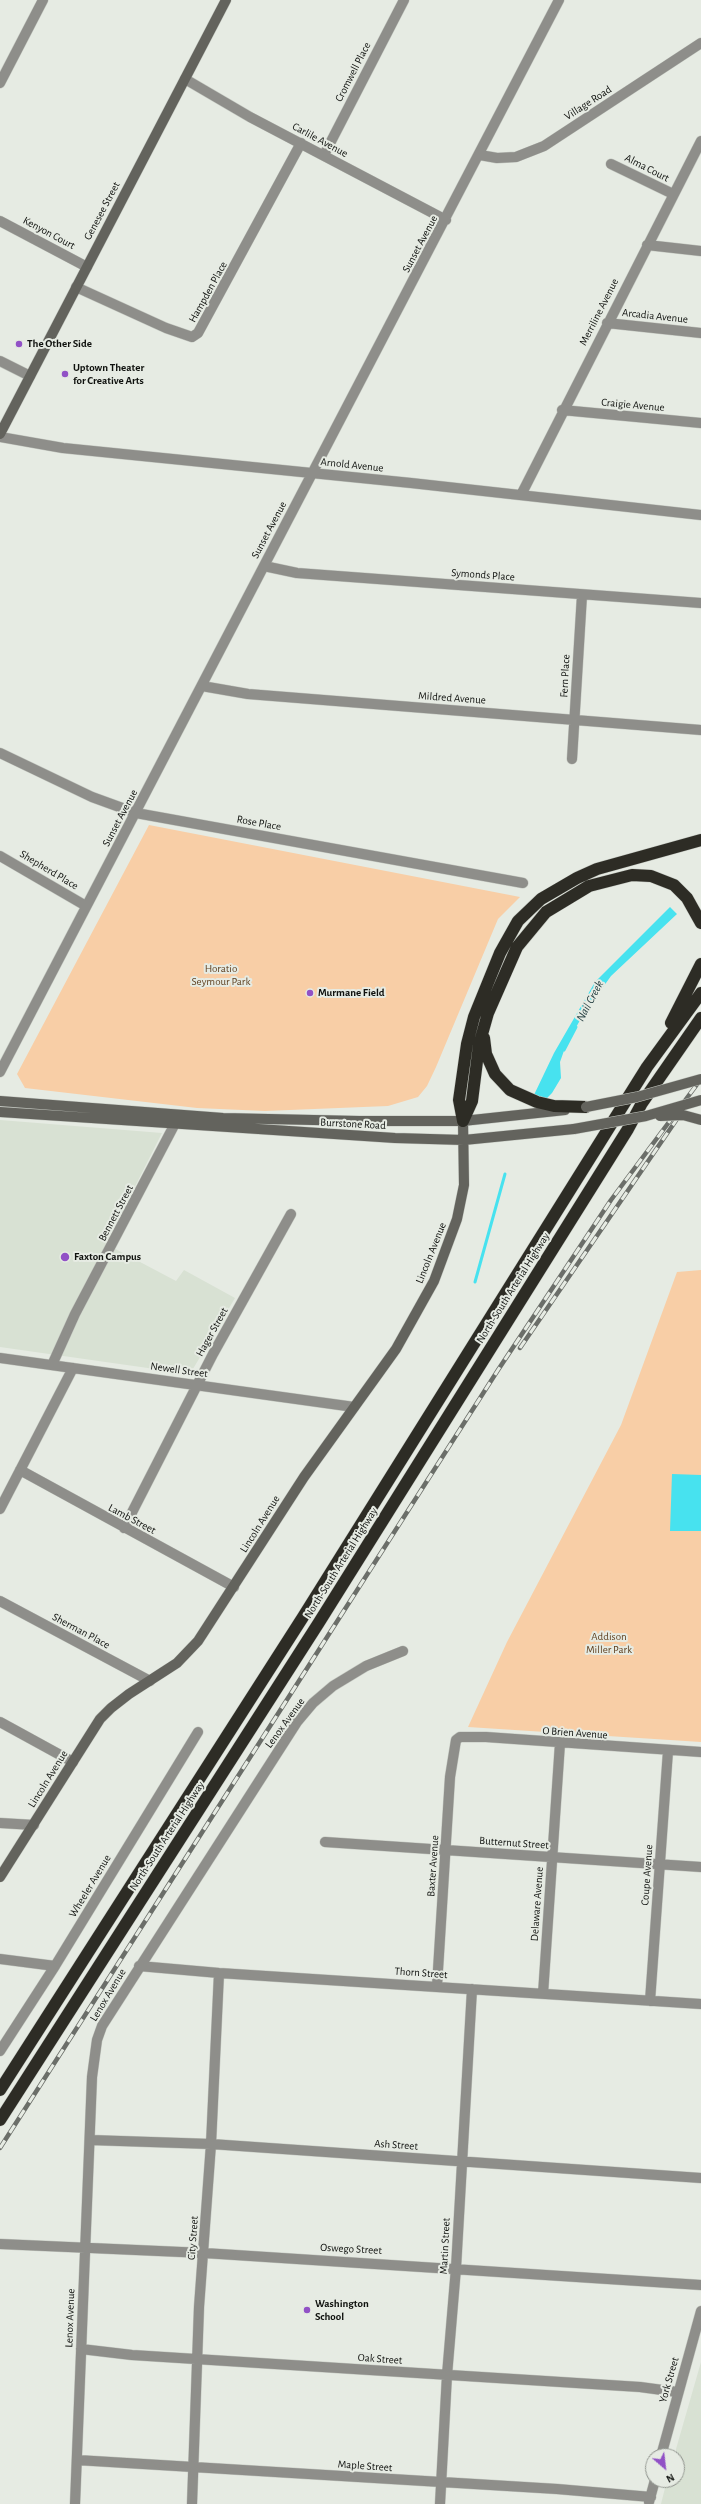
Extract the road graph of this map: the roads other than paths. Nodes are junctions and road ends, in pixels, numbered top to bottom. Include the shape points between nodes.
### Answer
1 (43, 0) edge
2 (226, 0) edge
3 (404, 0) edge
4 (560, 0) edge
5 (701, 43) edge
6 (185, 79) junction
7 (0, 83) edge
8 (701, 141) edge
9 (301, 143) junction
10 (324, 155) junction
11 (480, 155) junction
12 (611, 164) dead end
13 (673, 194) junction
14 (446, 220) junction
15 (0, 221) edge
16 (647, 245) junction
17 (701, 251) edge
18 (87, 267) junction
19 (76, 287) junction
20 (607, 323) junction
21 (701, 333) edge
22 (0, 361) edge
23 (30, 376) junction
24 (562, 410) junction
25 (701, 423) edge
26 (0, 434) edge
27 (0, 438) edge
28 (313, 474) junction
29 (521, 495) junction
30 (701, 515) edge
31 (264, 566) junction
32 (582, 595) junction
33 (701, 603) edge
34 (202, 686) junction
35 (575, 719) junction
36 (701, 730) edge
37 (0, 753) edge
38 (572, 759) dead end
39 (136, 814) junction
40 (701, 840) edge
41 (0, 856) edge
42 (523, 883) dead end
43 (86, 906) junction
44 (701, 923) edge
45 (701, 964) edge
46 (701, 993) edge
47 (701, 1018) edge
48 (484, 1029) junction
49 (701, 1031) edge
50 (647, 1066) junction
51 (0, 1072) edge
52 (701, 1080) edge
53 (654, 1085) junction
54 (701, 1100) edge
55 (0, 1101) edge
56 (586, 1107) junction
57 (0, 1112) edge
58 (646, 1116) junction
59 (177, 1119) junction
60 (701, 1120) edge
61 (463, 1121) junction
62 (464, 1140) junction
63 (291, 1214) dead end
64 (0, 1358) edge
65 (52, 1365) junction
66 (74, 1368) junction
67 (199, 1385) junction
68 (354, 1407) junction
69 (20, 1470) junction
70 (0, 1509) edge
71 (124, 1528) junction
72 (234, 1587) junction
73 (0, 1602) edge
74 (403, 1652) dead end
75 (150, 1681) junction
76 (0, 1722) edge
77 (198, 1732) dead end
78 (560, 1743) junction
79 (453, 1747) joint
80 (668, 1751) junction
81 (701, 1752) edge
82 (73, 1762) junction
83 (0, 1823) edge
84 (34, 1825) junction
85 (325, 1842) dead end
86 (446, 1851) junction
87 (552, 1858) junction
88 (659, 1864) junction
89 (701, 1867) edge
90 (0, 1877) edge
91 (0, 1959) edge
92 (55, 1966) junction
93 (139, 1966) junction
94 (219, 1973) junction
95 (437, 1986) junction
96 (472, 1989) junction
97 (543, 1994) junction
98 (650, 2001) junction
99 (701, 2004) edge
100 (0, 2051) edge
101 (0, 2090) edge
102 (0, 2120) edge
103 (90, 2140) junction
104 (211, 2144) junction
105 (462, 2161) junction
106 (701, 2178) edge
107 (0, 2244) edge
108 (85, 2247) junction
109 (204, 2252) junction
110 (456, 2268) junction
111 (701, 2285) edge
112 (701, 2311) edge
113 (81, 2349) junction
114 (198, 2360) junction
115 (447, 2375) junction
116 (678, 2392) junction
117 (663, 2448) edge
118 (77, 2460) junction
119 (194, 2467) junction
120 (441, 2482) junction
121 (653, 2488) edge
122 (650, 2501) edge
123 (75, 2504) edge
124 (192, 2504) edge
125 (440, 2504) edge

1 - 7 street
2 - 6 street, Genesee Street
3 - 10 street, Cromwell Place
4 - 11 street, Sunset Avenue
5 - 11 street, Village Road via 544,146 516,157 497,158
6 - 9 street, Carlile Avenue
6 - 18 street, Genesee Street
8 - 13 street, Merriline Avenue
9 - 10 street, Carlile Avenue
9 - 19 street, Hampden Place via 198,334 192,338
10 - 14 street, Carlile Avenue
11 - 14 street, Sunset Avenue
12 - 13 street, Alma Court
13 - 16 street, Merriline Avenue
14 - 28 street, Sunset Avenue
15 - 18 street, Kenyon Court
16 - 17 street
16 - 20 street, Merriline Avenue
18 - 19 street, Genesee Street
19 - 23 street, Genesee Street
20 - 21 street, Arcadia Avenue
20 - 24 street, Merriline Avenue
22 - 23 street
23 - 26 street, Genesee Street
24 - 25 street, Craigie Avenue
24 - 29 street, Merriline Avenue
27 - 28 street, Arnold Avenue via 63,448
28 - 29 street, Arnold Avenue
28 - 31 street, Sunset Avenue
29 - 30 street, Arnold Avenue
31 - 32 street, Symonds Place via 297,573
31 - 34 street, Sunset Avenue
32 - 33 street, Symonds Place
32 - 35 street, Fern Place
34 - 35 street, Mildred Avenue via 248,694
34 - 39 street, Sunset Avenue
35 - 36 street, Mildred Avenue
35 - 38 street, Fern Place
37 - 39 street, Rose Place via 92,797
39 - 42 street, Rose Place
39 - 43 street, Sunset Avenue
40 - 61 highway via 577,878 541,899 518,921 500,953 474,1017 467,1044 459,1100
41 - 43 street, Shepherd Place
43 - 51 street, Sunset Avenue
44 - 48 highway via 687,898 674,885 659,878 632,875 606,880 579,891 546,912 517,947 488,1013
45 - 50 highway
46 - 50 highway, North-South Arterial Highway
47 - 53 highway, North-South Arterial Highway
48 - 56 highway via 486,1054 495,1074 510,1090 543,1104
48 - 61 highway via 475,1063 472,1101
49 - 53 highway
50 - 101 highway, North-South Arterial Highway via 304,1617
52 - 56 street, Burrstone Road, bridge
53 - 102 highway, North-South Arterial Highway via 318,1624
54 - 58 street, Burrstone Road, bridge
55 - 59 street, Burrstone Road
56 - 61 street, Burrstone Road
57 - 59 street, Burrstone Road
58 - 60 street, bridge via 683,1115
58 - 62 street, Burrstone Road, bridge via 574,1129
59 - 61 street, Burrstone Road
59 - 62 street, Burrstone Road via 328,1135
59 - 65 street, Bennett Street via 75,1314
61 - 62 street, Lincoln Avenue
62 - 68 street, Lincoln Avenue via 464,1185 457,1219 434,1281 396,1349
63 - 67 street, Hager Street via 213,1354
64 - 65 street, Newell Street
65 - 66 street, Newell Street
66 - 67 street, Newell Street
66 - 69 street
67 - 68 street, Newell Street
67 - 71 street, Hager Street
68 - 72 street, Lincoln Avenue via 304,1476
69 - 70 street
69 - 71 street, Lamb Street
71 - 72 street, Lamb Street
72 - 75 street, Lincoln Avenue via 198,1641 177,1663
73 - 75 street, Sherman Place
74 - 93 street, Lenox Avenue via 366,1666 333,1686 313,1703 297,1722
75 - 82 street, Lincoln Avenue via 111,1708 100,1719
76 - 82 street
77 - 92 street, Wheeler Avenue
78 - 79 street, O Brien Avenue via 460,1737
78 - 80 street, O Brien Avenue
78 - 87 street, Delaware Avenue
79 - 86 street, Baxter Avenue
80 - 81 street, O Brien Avenue
80 - 88 street, Coupe Avenue
82 - 84 street, Lincoln Avenue
83 - 84 street
84 - 90 street, Lincoln Avenue
85 - 86 street, Butternut Street
86 - 87 street, Butternut Street
86 - 95 street, Baxter Avenue
87 - 88 street, Butternut Street
87 - 97 street, Delaware Avenue
88 - 89 street, Butternut Street
88 - 98 street, Coupe Avenue
91 - 92 street
92 - 100 street, Wheeler Avenue
93 - 94 street, Thorn Street
93 - 103 street, Lenox Avenue via 110,2010 97,2040 92,2077
94 - 95 street, Thorn Street
94 - 104 street, City Street
95 - 96 street, Thorn Street
96 - 97 street, Thorn Street
96 - 105 street, Martin Street
97 - 98 street, Thorn Street
98 - 99 street, Thorn Street
103 - 104 street, Ash Street
103 - 108 street, Lenox Avenue
104 - 105 street, Ash Street
104 - 109 street, City Street
105 - 106 street, Ash Street
105 - 110 street, Martin Street
107 - 108 street, Oswego Street
108 - 109 street, Oswego Street
108 - 113 street, Lenox Avenue
109 - 110 street, Oswego Street
109 - 114 street, City Street
110 - 111 street, Oswego Street
110 - 115 street, Martin Street
112 - 116 street, York Street
113 - 114 street, Oak Street
113 - 118 street, Lenox Avenue
114 - 115 street, Oak Street
114 - 119 street, City Street
115 - 116 street, Oak Street via 640,2387
115 - 120 street, Martin Street
116 - 117 street, York Street
118 - 119 street, Maple Street
118 - 123 street, Lenox Avenue
119 - 120 street, Maple Street
119 - 124 street, City Street
120 - 122 street, Maple Street
120 - 125 street, Martin Street
121 - 122 street

